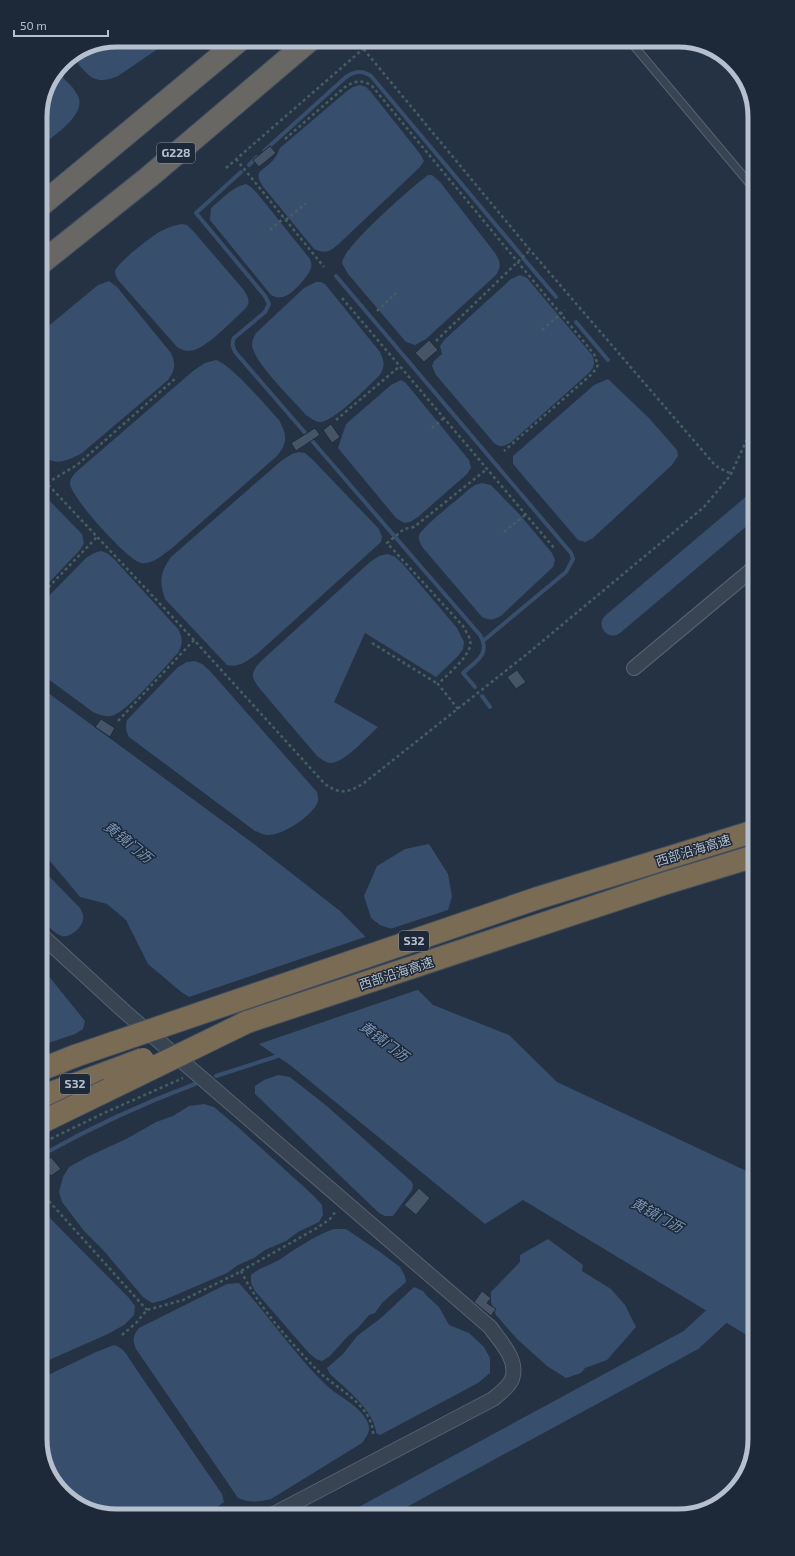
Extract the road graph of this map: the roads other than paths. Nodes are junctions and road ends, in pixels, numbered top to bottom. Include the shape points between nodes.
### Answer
1 (232, 47) edge
2 (302, 47) edge
3 (635, 47) edge
4 (748, 182) edge
5 (47, 200) edge
6 (47, 258) edge
7 (748, 573) edge
8 (634, 668) dead end
9 (748, 833) edge
10 (748, 858) edge
11 (47, 940) edge
12 (247, 1022) junction
13 (75, 1056) junction
14 (47, 1065) edge
15 (47, 1067) edge
16 (47, 1095) edge
17 (47, 1120) edge
18 (283, 1509) edge

1 - 5 highway
2 - 6 highway, G228
3 - 4 lane
7 - 8 street
9 - 13 highway, 西部沿海高速 / S32, bridge via 538,898
10 - 12 highway, 西部沿海高速 / S32 via 662,884
11 - 18 street via 125,1012 490,1327 512,1358 512,1380 493,1399
12 - 16 highway, 西部沿海高速 / S32, bridge
12 - 17 highway, bridge
13 - 14 highway
13 - 15 highway, 西部沿海高速 / S32

